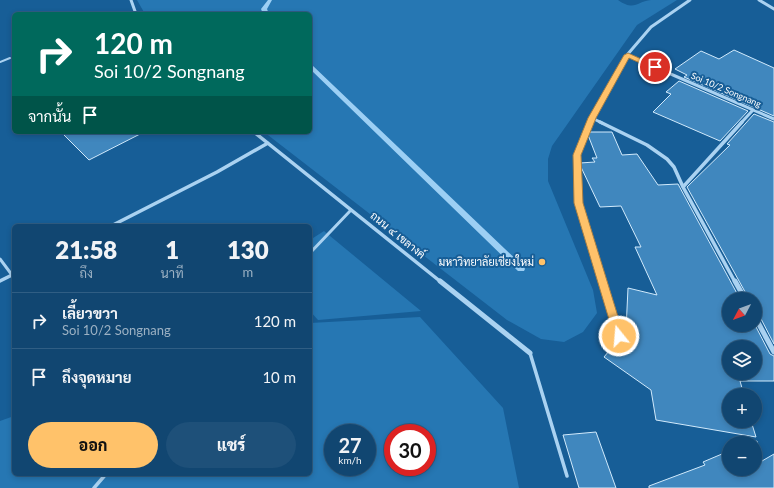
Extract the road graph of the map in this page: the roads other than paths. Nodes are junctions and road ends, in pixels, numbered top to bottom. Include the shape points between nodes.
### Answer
1 (131, 0) edge
2 (690, 0) edge
3 (759, 0) edge
4 (774, 9) edge
5 (135, 12) edge
6 (628, 55) junction
7 (10, 58) dead end
8 (0, 62) edge
9 (753, 110) junction
10 (592, 118) junction
11 (774, 119) edge
12 (257, 134) edge
13 (268, 143) junction
14 (683, 187) junction
15 (351, 210) junction
16 (115, 224) edge
17 (312, 251) edge
18 (0, 259) edge
19 (12, 274) edge
20 (12, 275) edge
21 (0, 281) edge
22 (741, 292) edge
23 (762, 331) edge
24 (619, 336) dead end
25 (774, 352) edge
26 (530, 353) joint
27 (104, 476) edge
28 (567, 476) dead end
29 (94, 488) edge

1 - 5 street
2 - 6 street via 651,27
3 - 4 street
6 - 9 street, Soi 10/2 Songnang
6 - 10 street
7 - 8 lane
9 - 11 street, Soi 10/2 Songnang
9 - 14 street
10 - 14 street via 660,154 675,168
10 - 24 street via 577,155 578,203
12 - 13 street, ถนน ๔ เขลางค์
13 - 15 street, ถนน ๔ เขลางค์
13 - 16 street
14 - 22 street
15 - 17 lane
15 - 26 street, ถนน ๔ เขลางค์
18 - 19 lane
20 - 21 street
23 - 25 street
26 - 28 lane
27 - 29 lane

